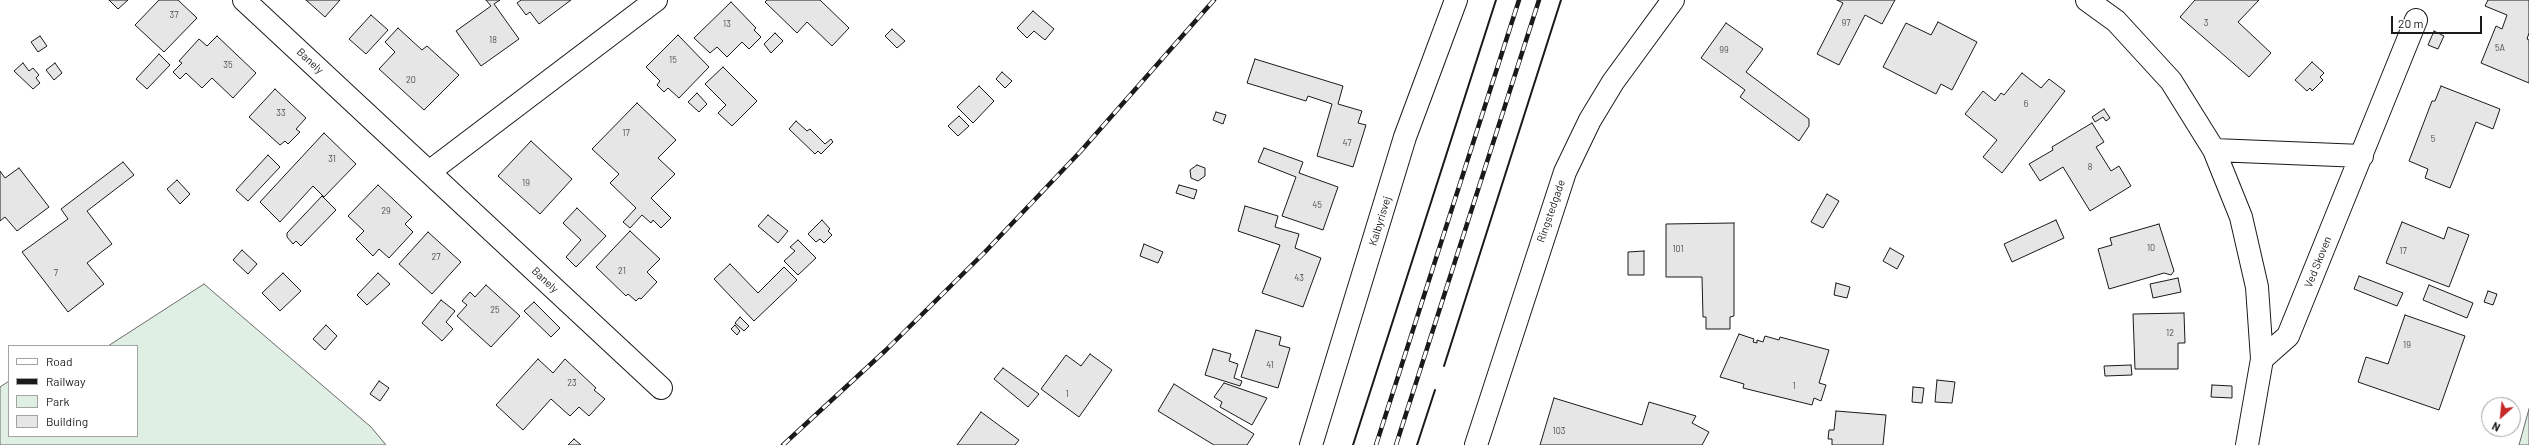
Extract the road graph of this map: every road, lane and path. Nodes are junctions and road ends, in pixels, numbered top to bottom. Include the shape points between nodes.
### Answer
1 (244, 0) edge
2 (656, 0) edge
3 (1456, 0) edge
4 (1673, 0) edge
5 (2087, 0) edge
6 (2416, 20) dead end
7 (2214, 150) junction
8 (2362, 156) junction
9 (429, 172) junction
10 (2262, 359) junction
11 (660, 388) dead end
12 (1311, 445) edge
13 (1476, 445) edge
14 (2247, 445) edge

1 - 9 street, Banely
2 - 9 street
3 - 12 street, Kalbyrisvej via 1405,137
4 - 13 street, Ringstedgade via 1613,82 1590,120 1565,172
5 - 7 street via 2116,21 2171,81
6 - 8 street, Ved Skoven
7 - 8 street
7 - 10 street via 2241,217 2257,287
8 - 10 street, Ved Skoven via 2288,336
9 - 11 street, Banely
10 - 14 street

